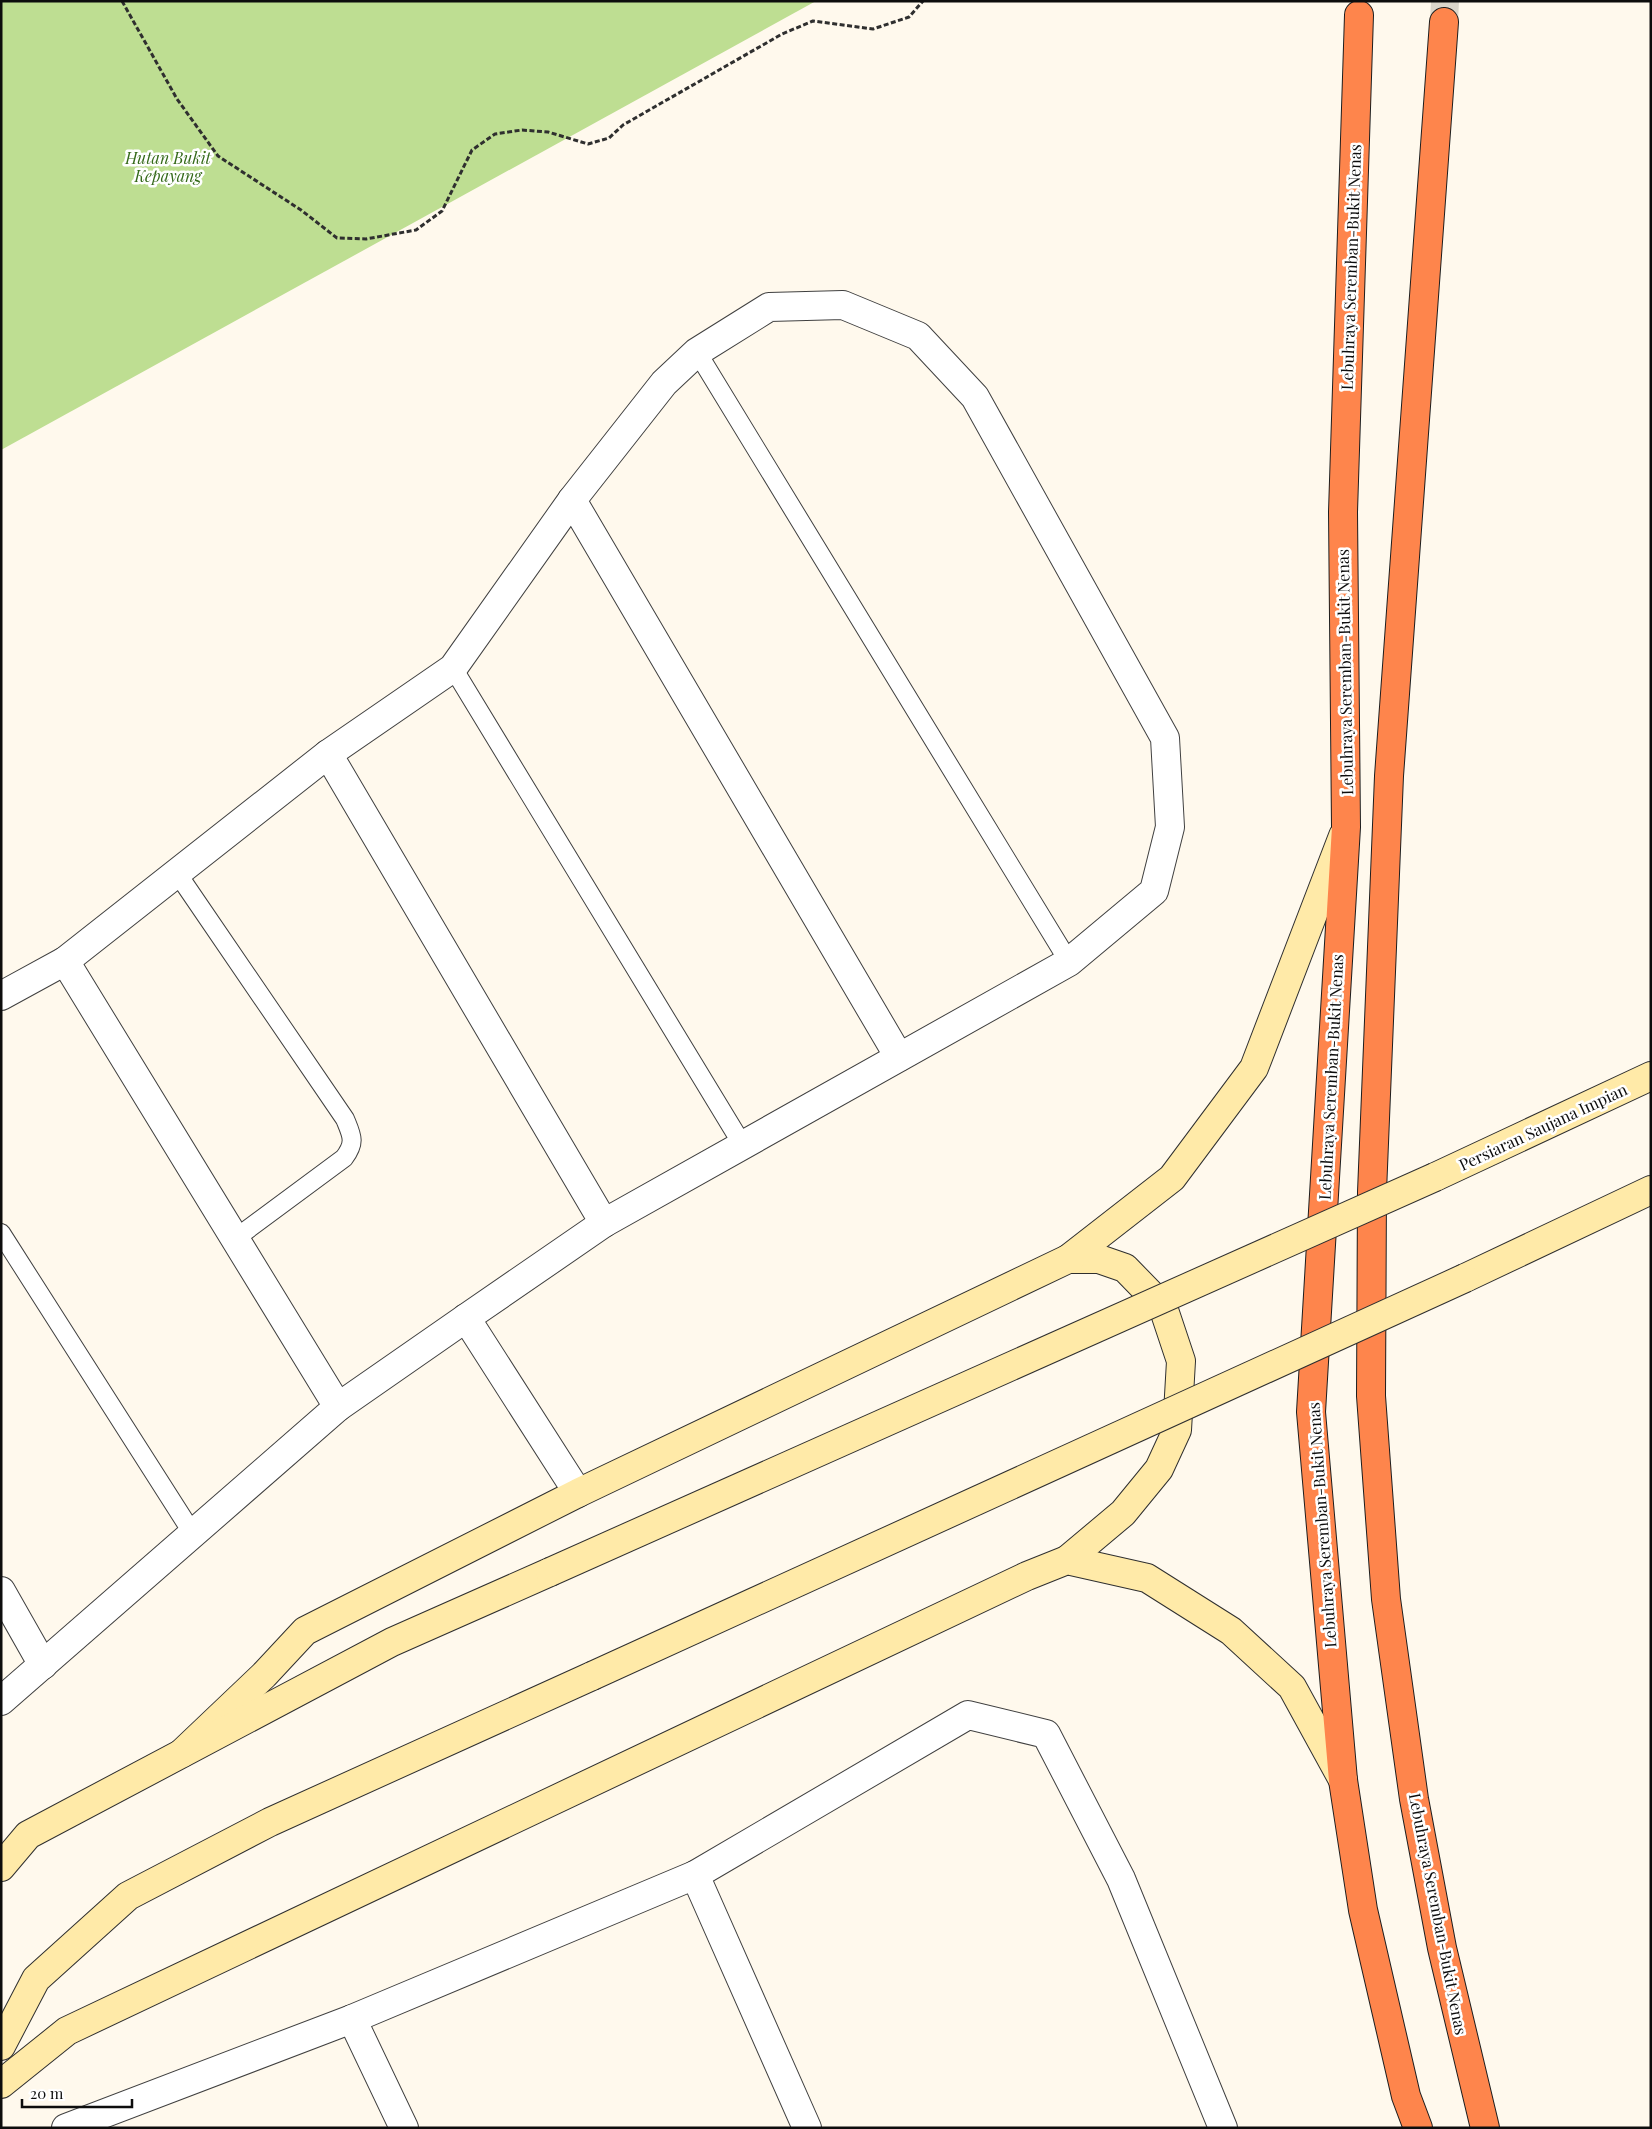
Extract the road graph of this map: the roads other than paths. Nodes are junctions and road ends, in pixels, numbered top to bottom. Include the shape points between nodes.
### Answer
1 (1359, 16) dead end
2 (1444, 22) tunnel mouth
3 (697, 352) junction
4 (572, 500) junction
5 (453, 668) junction
6 (328, 754) junction
7 (1346, 827) junction
8 (177, 873) junction
9 (64, 961) junction
10 (1070, 962) junction
11 (1, 996) edge
12 (899, 1057) junction
13 (1651, 1076) edge
14 (742, 1144) junction
15 (1651, 1190) edge
16 (604, 1223) junction
17 (1, 1233) edge
18 (236, 1238) junction
19 (1068, 1259) junction
20 (466, 1318) junction
21 (338, 1407) junction
22 (578, 1493) junction
23 (193, 1534) junction
24 (1067, 1560) junction
25 (1, 1591) edge
26 (43, 1665) junction
27 (1, 1702) edge
28 (182, 1753) junction
29 (1344, 1780) junction
30 (1, 1867) edge
31 (695, 1875) junction
32 (352, 2019) junction
33 (1, 2046) edge
34 (1, 2084) edge
35 (66, 2128) edge
36 (404, 2128) edge
37 (807, 2128) edge
38 (1224, 2128) edge
39 (1418, 2128) edge
40 (1485, 2128) edge

1 - 7 highway, Lebuhraya Seremban-Bukit Nenas via 1343,512
2 - 40 highway, Lebuhraya Seremban-Bukit Nenas via 1389,776 1372,1192 1371,1396 1386,1599 1414,1799 1442,1948
3 - 4 street via 664,383
3 - 10 lane
3 - 10 street via 769,307 843,305 918,336 975,397 1165,738 1170,827 1154,891
4 - 5 street
4 - 12 street
5 - 6 street
5 - 14 lane
6 - 8 street
6 - 16 street
7 - 19 street via 1254,1068 1172,1178
7 - 29 highway, Lebuhraya Seremban-Bukit Nenas via 1311,1412
8 - 9 street
8 - 18 lane via 345,1119 352,1135 352,1148 344,1158
9 - 11 street
9 - 18 street
10 - 12 street
12 - 14 street
13 - 28 street, Persiaran Saujana Impian, bridge via 1435,1177 392,1642
14 - 16 street
15 - 33 street, bridge via 1465,1278 270,1822 128,1896 36,1979
16 - 20 street
17 - 23 lane
18 - 21 street
19 - 22 street
19 - 24 street via 1099,1259 1125,1268 1163,1308 1181,1361 1176,1430 1159,1469 1123,1512
20 - 21 street
20 - 22 street
21 - 23 street
22 - 28 street via 305,1631
23 - 26 street
24 - 29 street via 1147,1578 1231,1631 1292,1687
24 - 34 street via 1027,1576 67,2031
25 - 26 street
26 - 27 street
28 - 30 street, Persiaran Saujana Impian via 28,1835
29 - 39 highway, Lebuhraya Seremban-Bukit Nenas via 1363,1910 1406,2096
31 - 32 street
31 - 37 street
31 - 38 street via 968,1715 1046,1734 1121,1879
32 - 35 street
32 - 36 street

